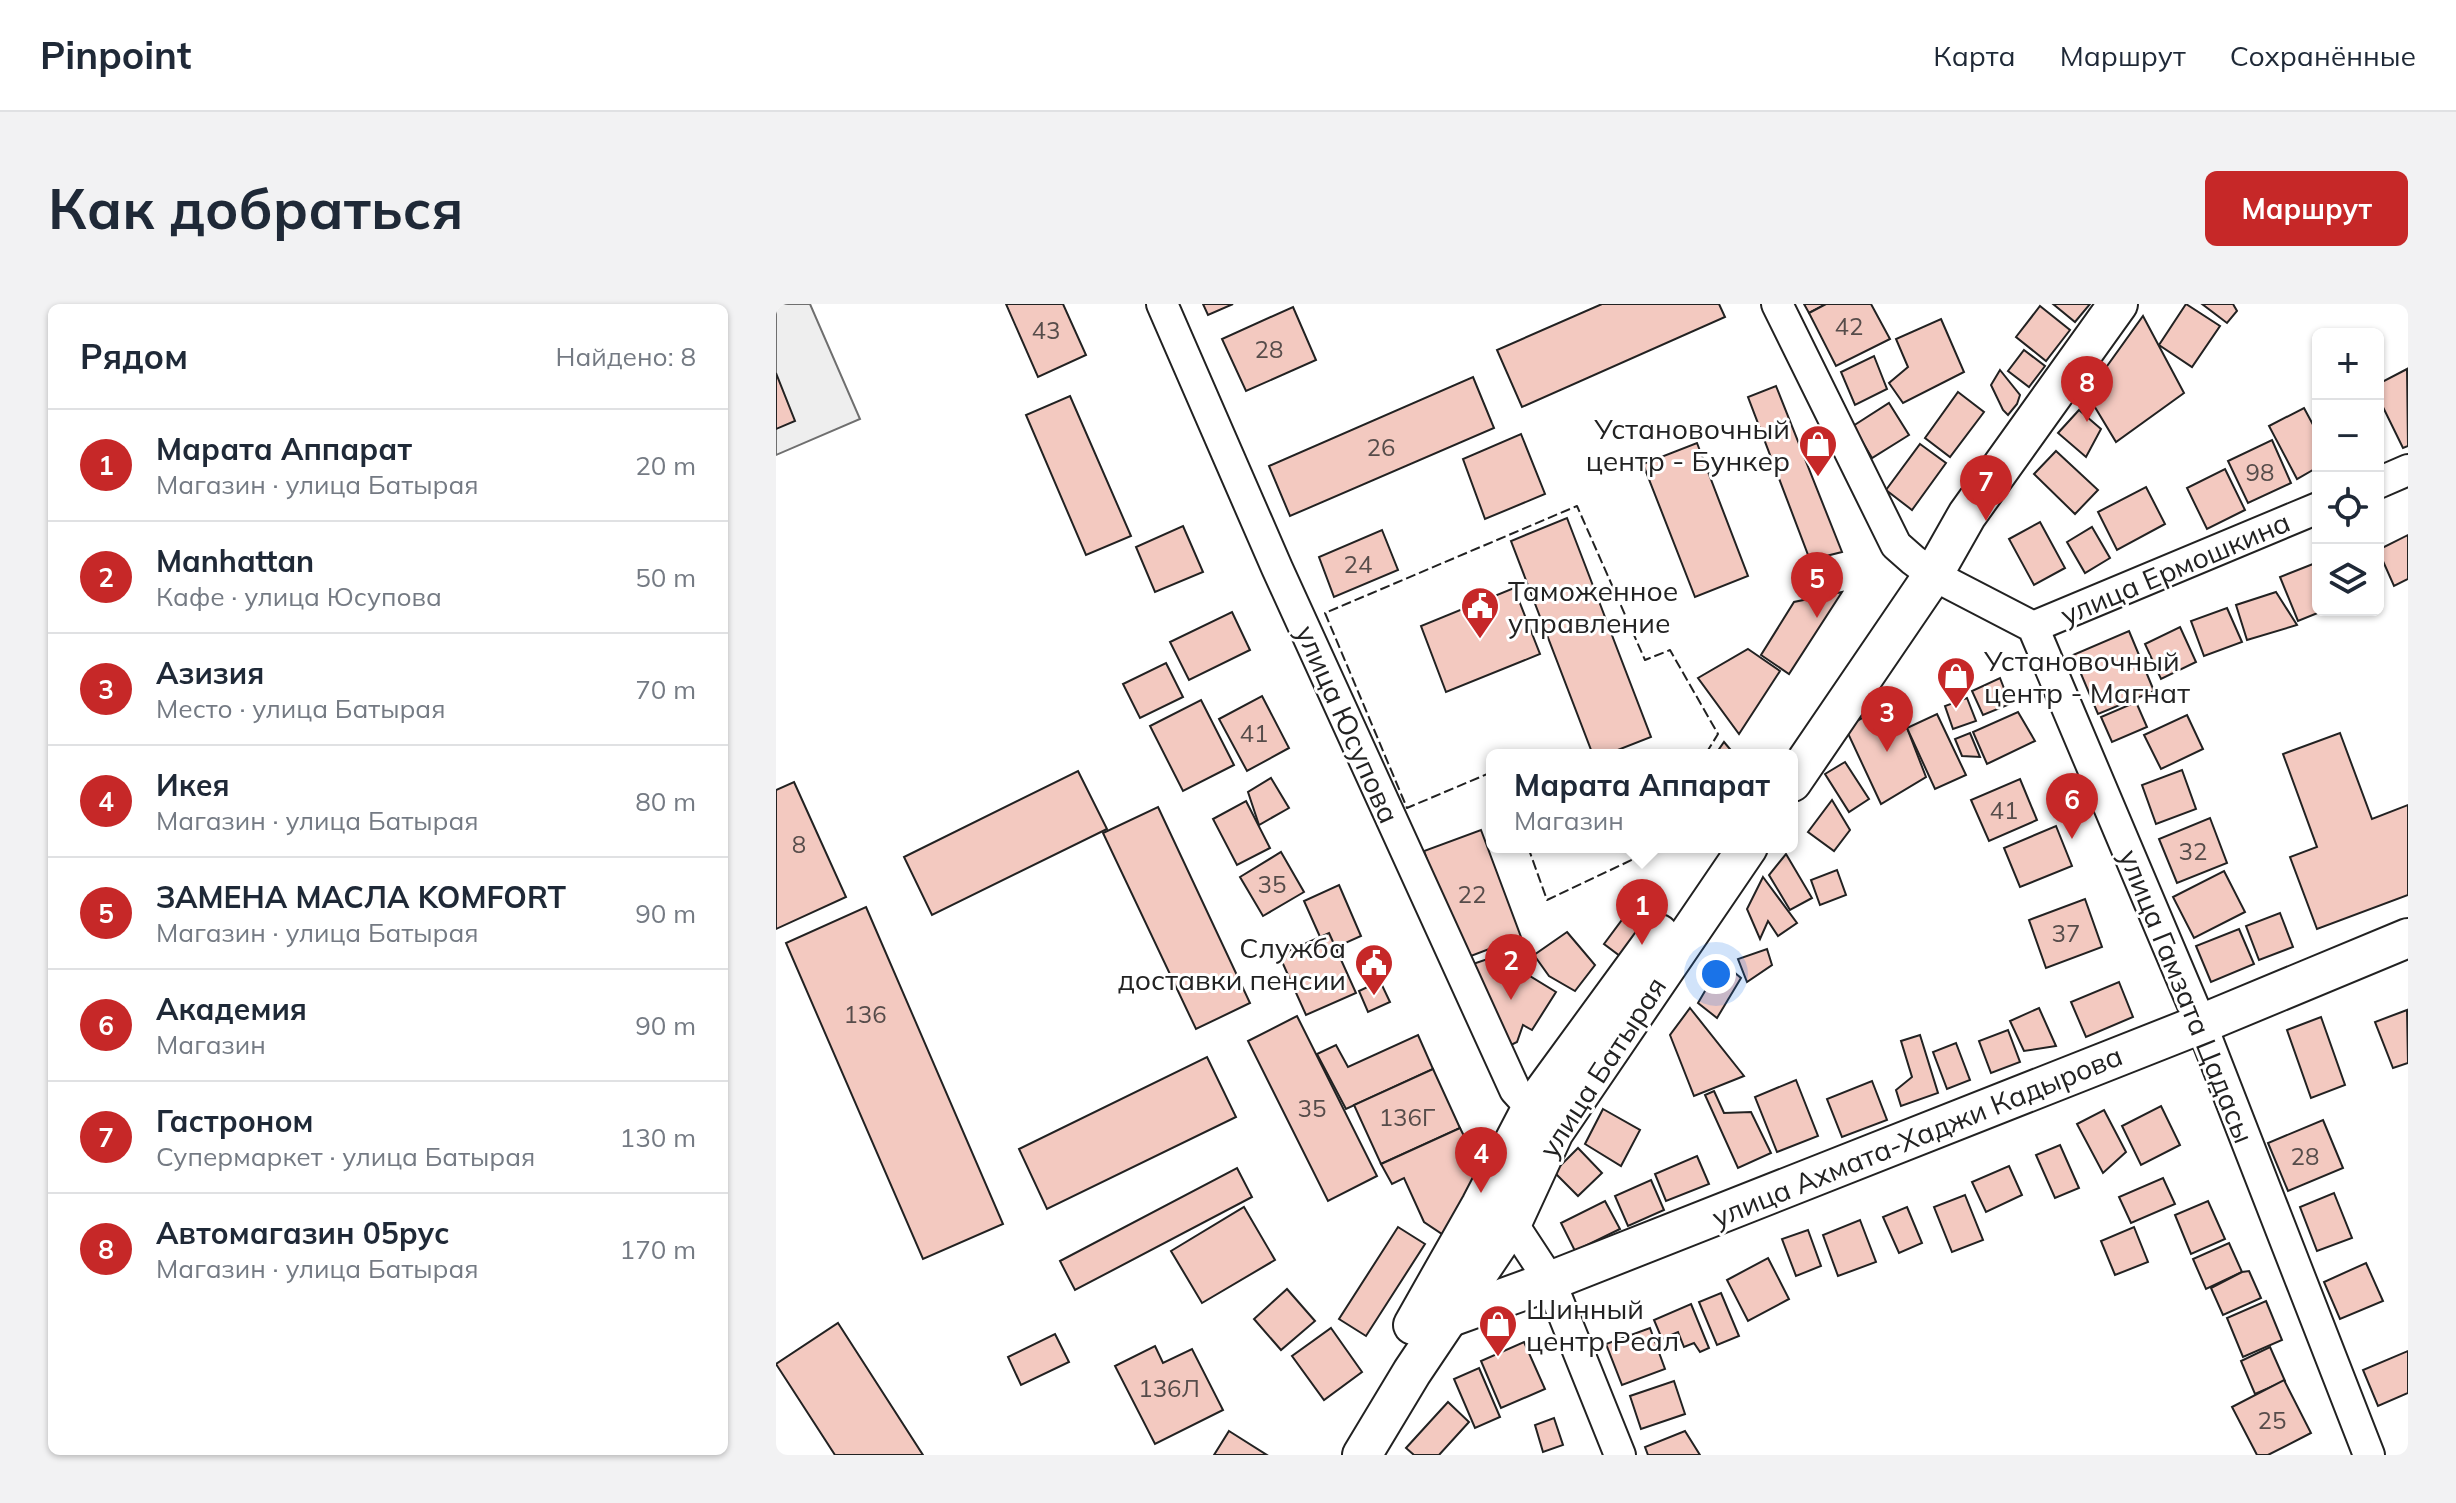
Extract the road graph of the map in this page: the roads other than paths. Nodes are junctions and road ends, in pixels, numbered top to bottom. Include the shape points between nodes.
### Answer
1 (1162, 304) edge
2 (1777, 304) edge
3 (2093, 304) edge
4 (2118, 304) edge
5 (2408, 470) edge
6 (2384, 480) edge
7 (2312, 511) edge
8 (1923, 568) junction
9 (2033, 627) junction
10 (1787, 749) edge
11 (1798, 772) edge
12 (1717, 853) edge
13 (1743, 853) edge
14 (2408, 938) edge
15 (2201, 1024) junction
16 (1542, 1121) junction
17 (1496, 1214) junction
18 (1550, 1281) junction
19 (1436, 1312) junction
20 (1346, 1455) edge
21 (1362, 1455) edge
22 (1620, 1455) edge
23 (2369, 1455) edge

1 - 16 street, улица Юсупова via 1515,1090
2 - 8 street via 1896,545
3 - 8 main road
4 - 8 main road
5 - 6 street
7 - 9 street, улица Ермошкина
8 - 9 street
8 - 10 main road
8 - 11 main road
9 - 15 street, улица Гамзата Цадасы
12 - 16 main road, улица Батырая
13 - 16 main road, улица Батырая
14 - 15 main road, улица Ахмата-Хаджи Кадырова
15 - 18 main road, улица Ахмата-Хаджи Кадырова
15 - 23 street, улица Гамзата Цадасы
16 - 17 main road, улица Батырая
17 - 18 street
17 - 19 main road, улица Батырая
18 - 19 main road, улица Ахмата-Хаджи Кадырова
18 - 22 street
19 - 20 main road, улица Батырая via 1401,1346
19 - 21 main road, улица Батырая via 1412,1372

